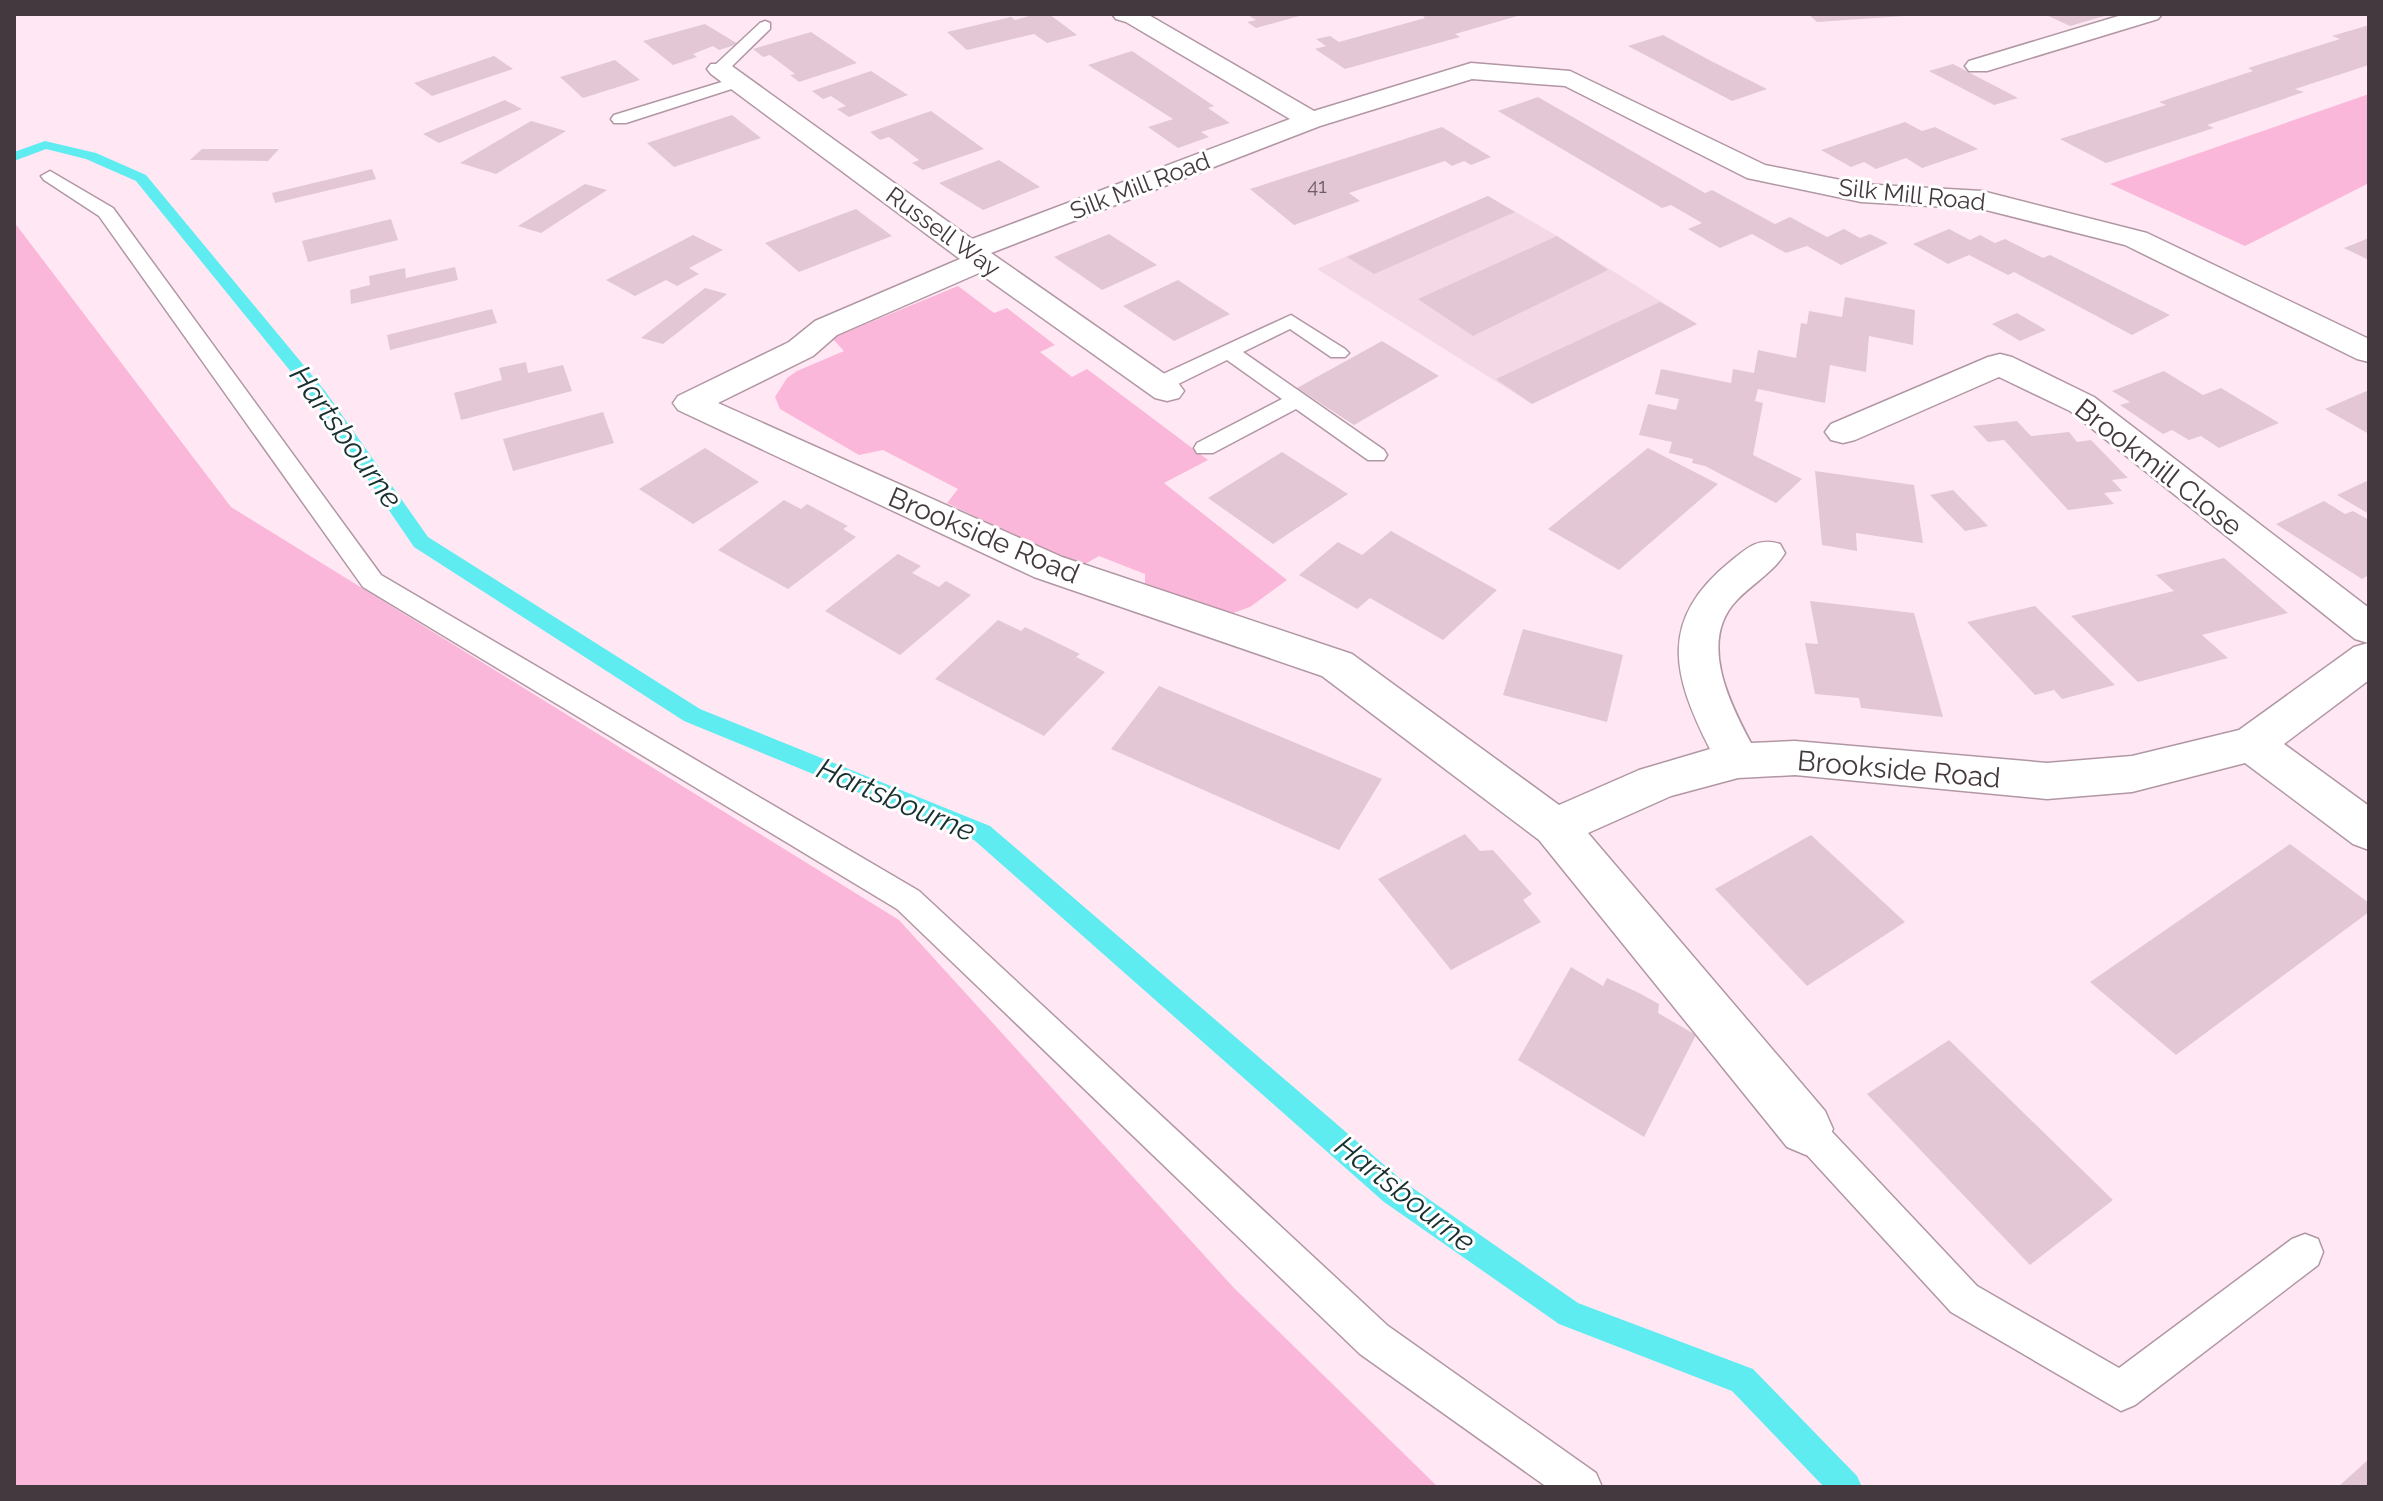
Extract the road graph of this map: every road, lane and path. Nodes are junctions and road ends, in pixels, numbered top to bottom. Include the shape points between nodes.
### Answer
1 (1124, 14) edge
2 (2150, 14) edge
3 (765, 26) dead end
4 (1978, 66) dead end
5 (729, 76) junction
6 (620, 119) dead end
7 (1311, 120) junction
8 (50, 176) dead end
9 (976, 256) junction
10 (1228, 351) junction
11 (2369, 352) edge
12 (1338, 353) dead end
13 (1163, 388) joint
14 (1297, 400) junction
15 (1843, 432) dead end
16 (1205, 448) dead end
17 (1376, 455) dead end
18 (1766, 553) dead end
19 (2369, 629) edge
20 (2369, 658) edge
21 (2252, 744) junction
22 (1738, 761) junction
23 (1555, 827) junction
24 (2369, 831) edge
25 (1806, 1129) joint
26 (2305, 1252) dead end
27 (1582, 1487) edge

1 - 7 street
2 - 4 street
3 - 5 lane
5 - 6 lane
5 - 9 street, Russell Way
7 - 9 street, Silk Mill Road
7 - 11 street, Silk Mill Road via 1471,71 1570,79 1757,172 1861,193 1982,200 2136,239
8 - 27 lane via 106,212 372,581 908,900 1374,1340
9 - 13 street, Russell Way
9 - 23 street, Brookside Road via 826,328 801,349 690,403 1048,567 1337,665
10 - 12 lane via 1291,321
10 - 13 lane
10 - 14 lane
14 - 16 lane
14 - 17 lane
15 - 19 street, Brookmill Close via 2000,364 2082,404
18 - 22 street via 1717,595 1702,629 1698,674
20 - 21 street
21 - 22 street, Brookside Road via 2132,774 2047,781 1795,758
21 - 24 street
22 - 23 street, Brookside Road via 1655,783
23 - 25 street, Brookside Road
25 - 26 lane via 1964,1299 2121,1391

